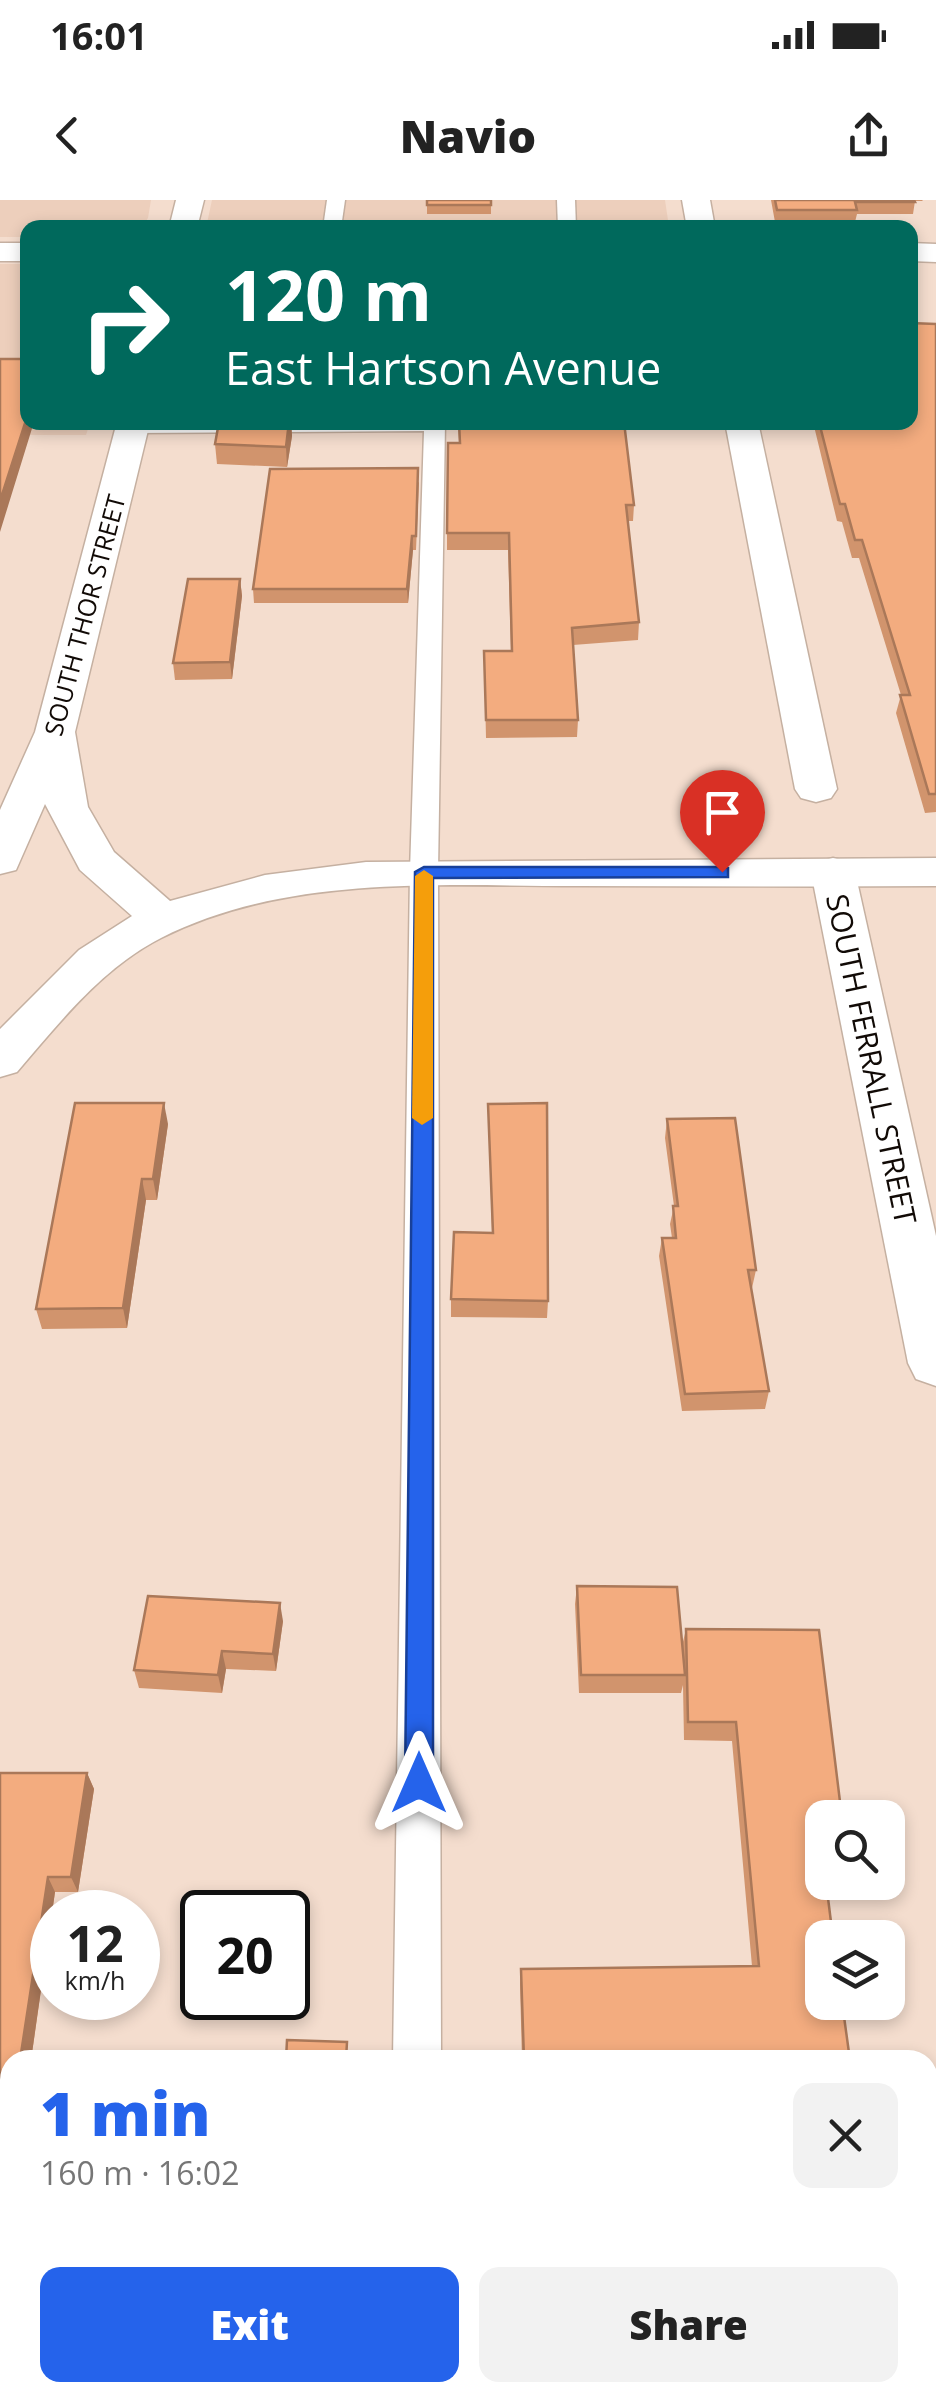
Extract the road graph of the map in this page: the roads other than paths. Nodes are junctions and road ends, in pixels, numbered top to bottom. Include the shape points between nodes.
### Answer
1 (133, 430) edge
2 (434, 430) edge
3 (743, 430) edge
4 (56, 732) junction
5 (816, 790) dead end
6 (0, 860) edge
7 (424, 872) junction
8 (833, 872) junction
9 (936, 872) edge
10 (163, 919) junction
11 (0, 1060) edge
12 (936, 1364) edge
13 (417, 2050) edge

1 - 4 main road, SOUTH THOR STREET
2 - 7 lane
3 - 5 main road
4 - 6 main road, SOUTH THOR STREET
4 - 10 main road via 67,808 96,860
7 - 8 main road
7 - 10 main road via 362,872 257,889
7 - 13 lane
8 - 9 main road
8 - 12 main road, SOUTH FERRALL STREET
10 - 11 main road via 94,960

